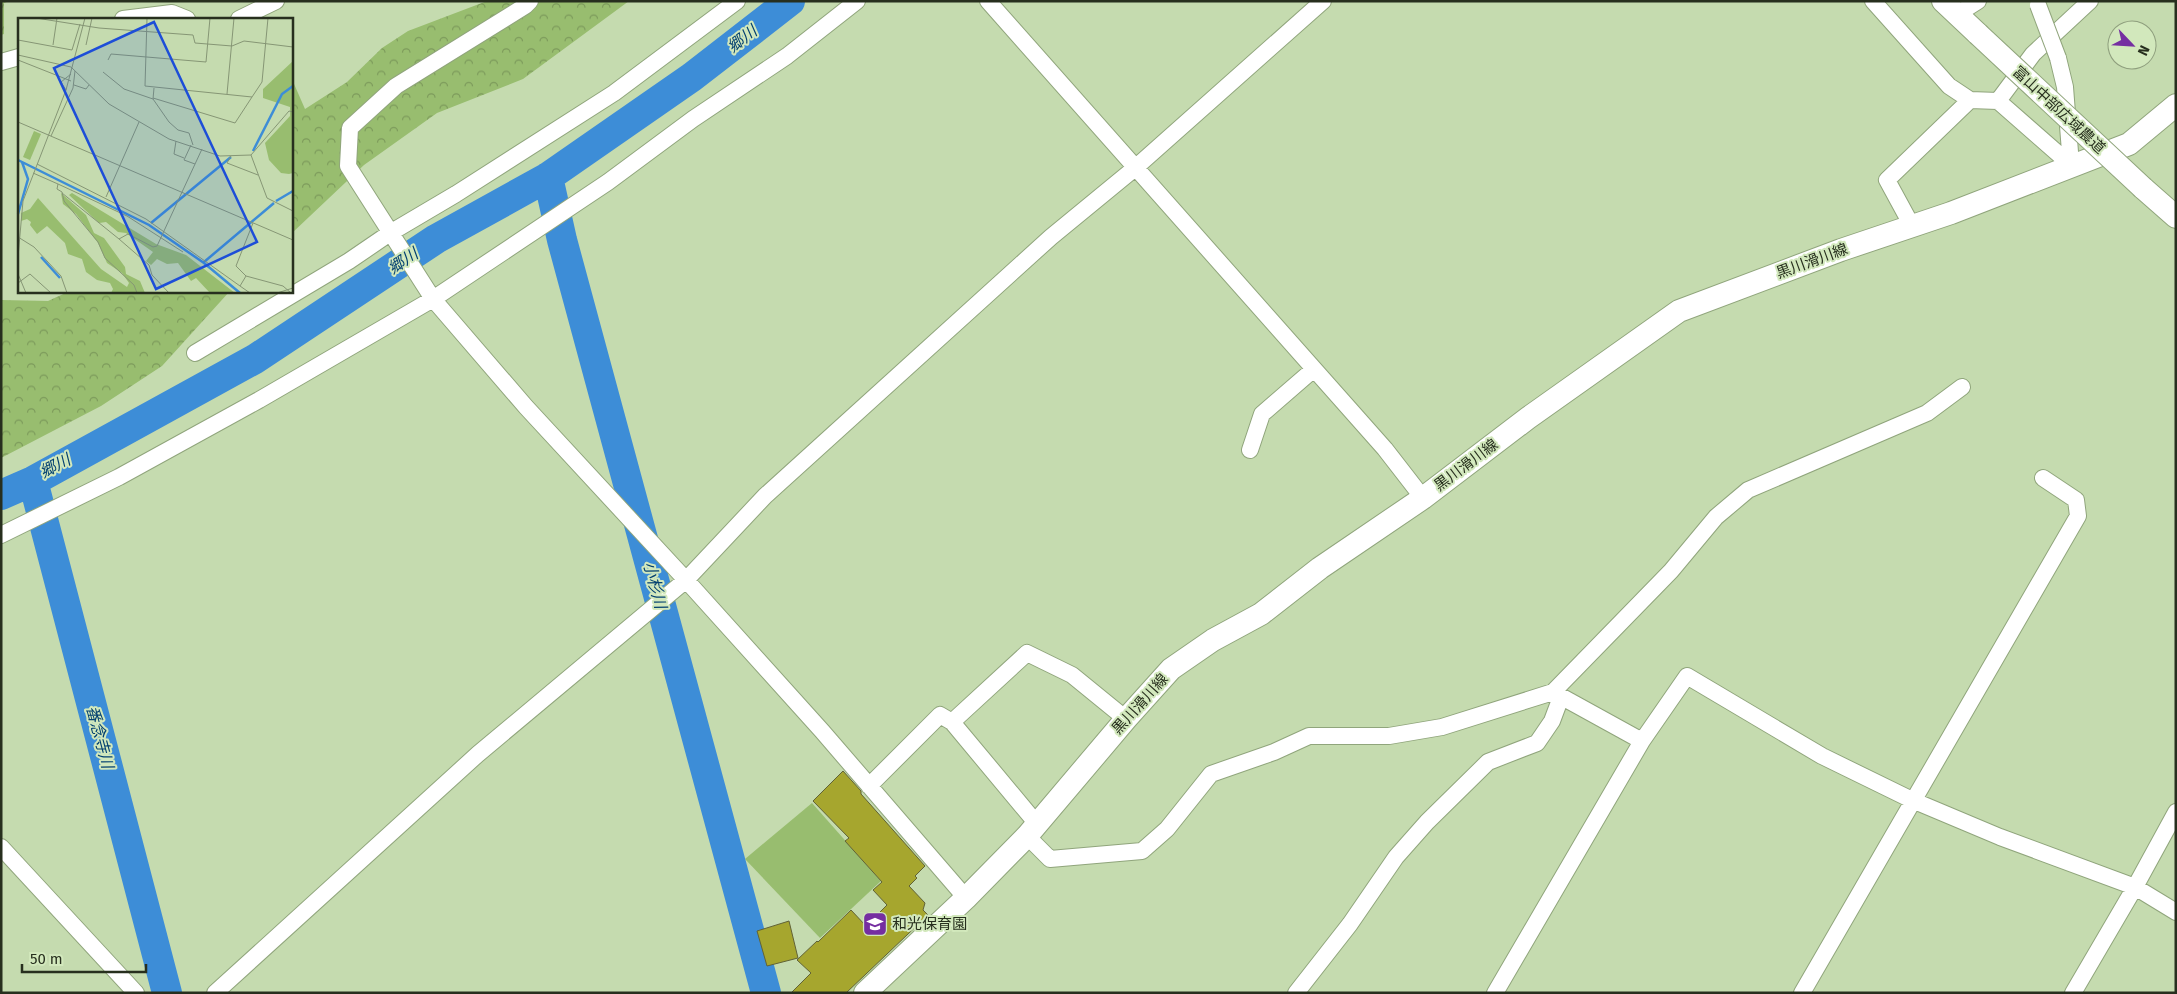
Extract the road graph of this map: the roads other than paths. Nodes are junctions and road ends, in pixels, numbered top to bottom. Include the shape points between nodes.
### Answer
1 (276, 1) edge
2 (530, 1) edge
3 (737, 1) edge
4 (857, 1) edge
5 (988, 1) edge
6 (1323, 1) edge
7 (1873, 1) edge
8 (1978, 1) edge
9 (2090, 1) edge
10 (2035, 3) edge
11 (1949, 8) edge
12 (131, 18) edge
13 (184, 18) edge
14 (241, 18) edge
15 (18, 57) edge
16 (1, 62) edge
17 (1970, 100) junction
18 (1998, 101) junction
19 (2176, 105) edge
20 (2071, 165) junction
21 (1135, 168) junction
22 (2176, 217) edge
23 (1912, 226) junction
24 (390, 233) junction
25 (434, 299) junction
26 (195, 353) dead end
27 (1314, 369) junction
28 (1962, 387) dead end
29 (1250, 450) dead end
30 (2043, 478) dead end
31 (1423, 498) junction
32 (1, 535) edge
33 (686, 580) junction
34 (1557, 694) junction
35 (1126, 719) junction
36 (952, 722) junction
37 (1642, 741) junction
38 (869, 786) junction
39 (1912, 800) junction
40 (2176, 812) edge
41 (1032, 830) junction
42 (1, 847) edge
43 (2136, 887) junction
44 (966, 898) junction
45 (2176, 912) edge
46 (136, 993) edge
47 (215, 993) edge
48 (865, 993) edge
49 (1296, 993) edge
50 (1495, 993) edge
51 (1802, 993) edge
52 (2074, 993) edge

1 - 14 street
2 - 24 street via 396,86 350,128 348,166
3 - 24 street via 614,93
4 - 25 street via 787,56
5 - 21 street
6 - 21 street
7 - 17 street via 1949,86
8 - 11 street
9 - 18 street via 2033,54
10 - 20 street, bridge via 2058,58 2065,87
11 - 22 main road, 富山中部広域農道, bridge
12 - 13 street via 172,13
15 - 16 street
17 - 18 street
17 - 23 street via 1887,180
18 - 20 street
19 - 20 main road, 黒川滑川線 via 2129,144
20 - 23 main road, 黒川滑川線
21 - 27 street
21 - 33 street via 1051,237 765,496
23 - 31 main road, 黒川滑川線 via 1679,311 1528,418
24 - 25 street
24 - 26 street
25 - 32 street via 119,477
25 - 33 street via 526,407
27 - 29 street via 1262,414
27 - 31 street via 1385,448
28 - 34 street via 1927,413 1748,490 1716,518 1672,571
30 - 39 street via 2076,500 2078,516
31 - 35 main road, 黒川滑川線 via 1320,568 1260,614 1213,640 1171,669
33 - 38 street
33 - 47 street via 478,754
34 - 37 street
34 - 41 street via 1442,727 1389,736 1309,736 1211,774 1167,829 1142,851 1050,859
34 - 49 street via 1552,721 1536,744 1488,762 1402,850
35 - 36 street via 1072,675 1027,653
35 - 41 main road, 黒川滑川線
36 - 38 street via 940,715
36 - 41 street
37 - 39 street via 1687,676 1822,756
37 - 50 street
38 - 44 street
39 - 43 street via 2000,837
39 - 51 street
40 - 43 street
41 - 44 main road, 黒川滑川線
42 - 46 street
43 - 45 street
43 - 52 street
44 - 48 main road, 黒川滑川線

